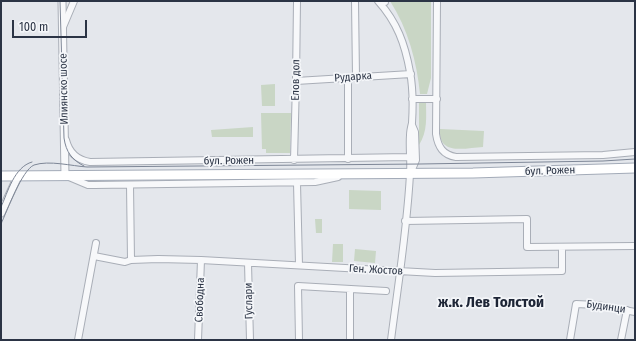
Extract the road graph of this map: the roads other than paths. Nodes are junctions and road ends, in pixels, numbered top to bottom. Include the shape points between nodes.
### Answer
1 (62, 1) edge
2 (74, 1) edge
3 (297, 1) edge
4 (355, 1) edge
5 (378, 1) edge
6 (385, 1) edge
7 (437, 1) edge
8 (388, 12) junction
9 (62, 30) junction
10 (411, 74) junction
11 (356, 77) junction
12 (348, 78) junction
13 (296, 81) junction
14 (412, 99) junction
15 (437, 99) junction
16 (412, 125) junction
17 (64, 135) junction
18 (635, 152) edge
19 (409, 157) junction
20 (348, 159) junction
21 (294, 160) junction
22 (633, 168) edge
23 (353, 173) junction
24 (410, 173) junction
25 (1, 176) edge
26 (18, 176) junction
27 (65, 176) junction
28 (298, 183) junction
29 (130, 185) junction
30 (1, 213) edge
31 (405, 221) junction
32 (96, 243) dead end
33 (635, 246) edge
34 (562, 247) junction
35 (94, 256) junction
36 (131, 260) junction
37 (201, 260) junction
38 (248, 262) junction
39 (299, 266) junction
40 (400, 271) junction
41 (350, 289) junction
42 (386, 291) dead end
43 (627, 310) junction
44 (635, 312) edge
45 (78, 340) edge
46 (198, 340) edge
47 (250, 340) edge
48 (299, 340) edge
49 (350, 340) edge
50 (391, 340) edge
51 (570, 340) edge
52 (621, 340) edge

1 - 9 street, Илиянско шосе
2 - 9 street
3 - 13 street, Елов дол
4 - 11 street
5 - 8 street
6 - 8 street
7 - 15 street
8 - 10 street via 405,49
9 - 17 street, Илиянско шосе
10 - 11 street, Рударка
10 - 14 street
11 - 12 street, Рударка
12 - 13 street, Рударка
12 - 20 street
13 - 21 street, Елов дол
14 - 15 street
14 - 16 street
15 - 18 street, бул. Рожен via 437,140 442,150 450,156 592,155
16 - 19 street
16 - 24 street via 415,132 416,160
17 - 21 street, бул. Рожен via 73,154 80,160 90,162
17 - 27 street, Илиянско шосе
19 - 20 street, бул. Рожен
19 - 24 street
20 - 21 street, бул. Рожен
22 - 24 main road, бул. Рожен
23 - 24 main road, бул. Рожен
23 - 27 main road, бул. Рожен
23 - 28 street, бул. Рожен
24 - 31 street
25 - 26 main road, бул. Рожен
26 - 27 main road, бул. Рожен
26 - 30 street
27 - 29 street, бул. Рожен via 88,185
28 - 29 street, бул. Рожен
28 - 39 street
29 - 36 street
31 - 34 street via 527,219 527,247
31 - 40 street
32 - 35 street
33 - 34 street
34 - 40 street, Ген. Жостов via 562,271
35 - 36 street, Ген. Жостов via 125,262
35 - 45 street
36 - 37 street, Ген. Жостов
37 - 38 street, Ген. Жостов
37 - 46 street, Свободна
38 - 39 street, Ген. Жостов
38 - 47 street, Гуслари
39 - 40 street, Ген. Жостов
40 - 50 street
41 - 42 street
41 - 48 street via 298,286
41 - 49 street
43 - 44 street, Будинци
43 - 51 street, Будинци via 576,304
43 - 52 street

